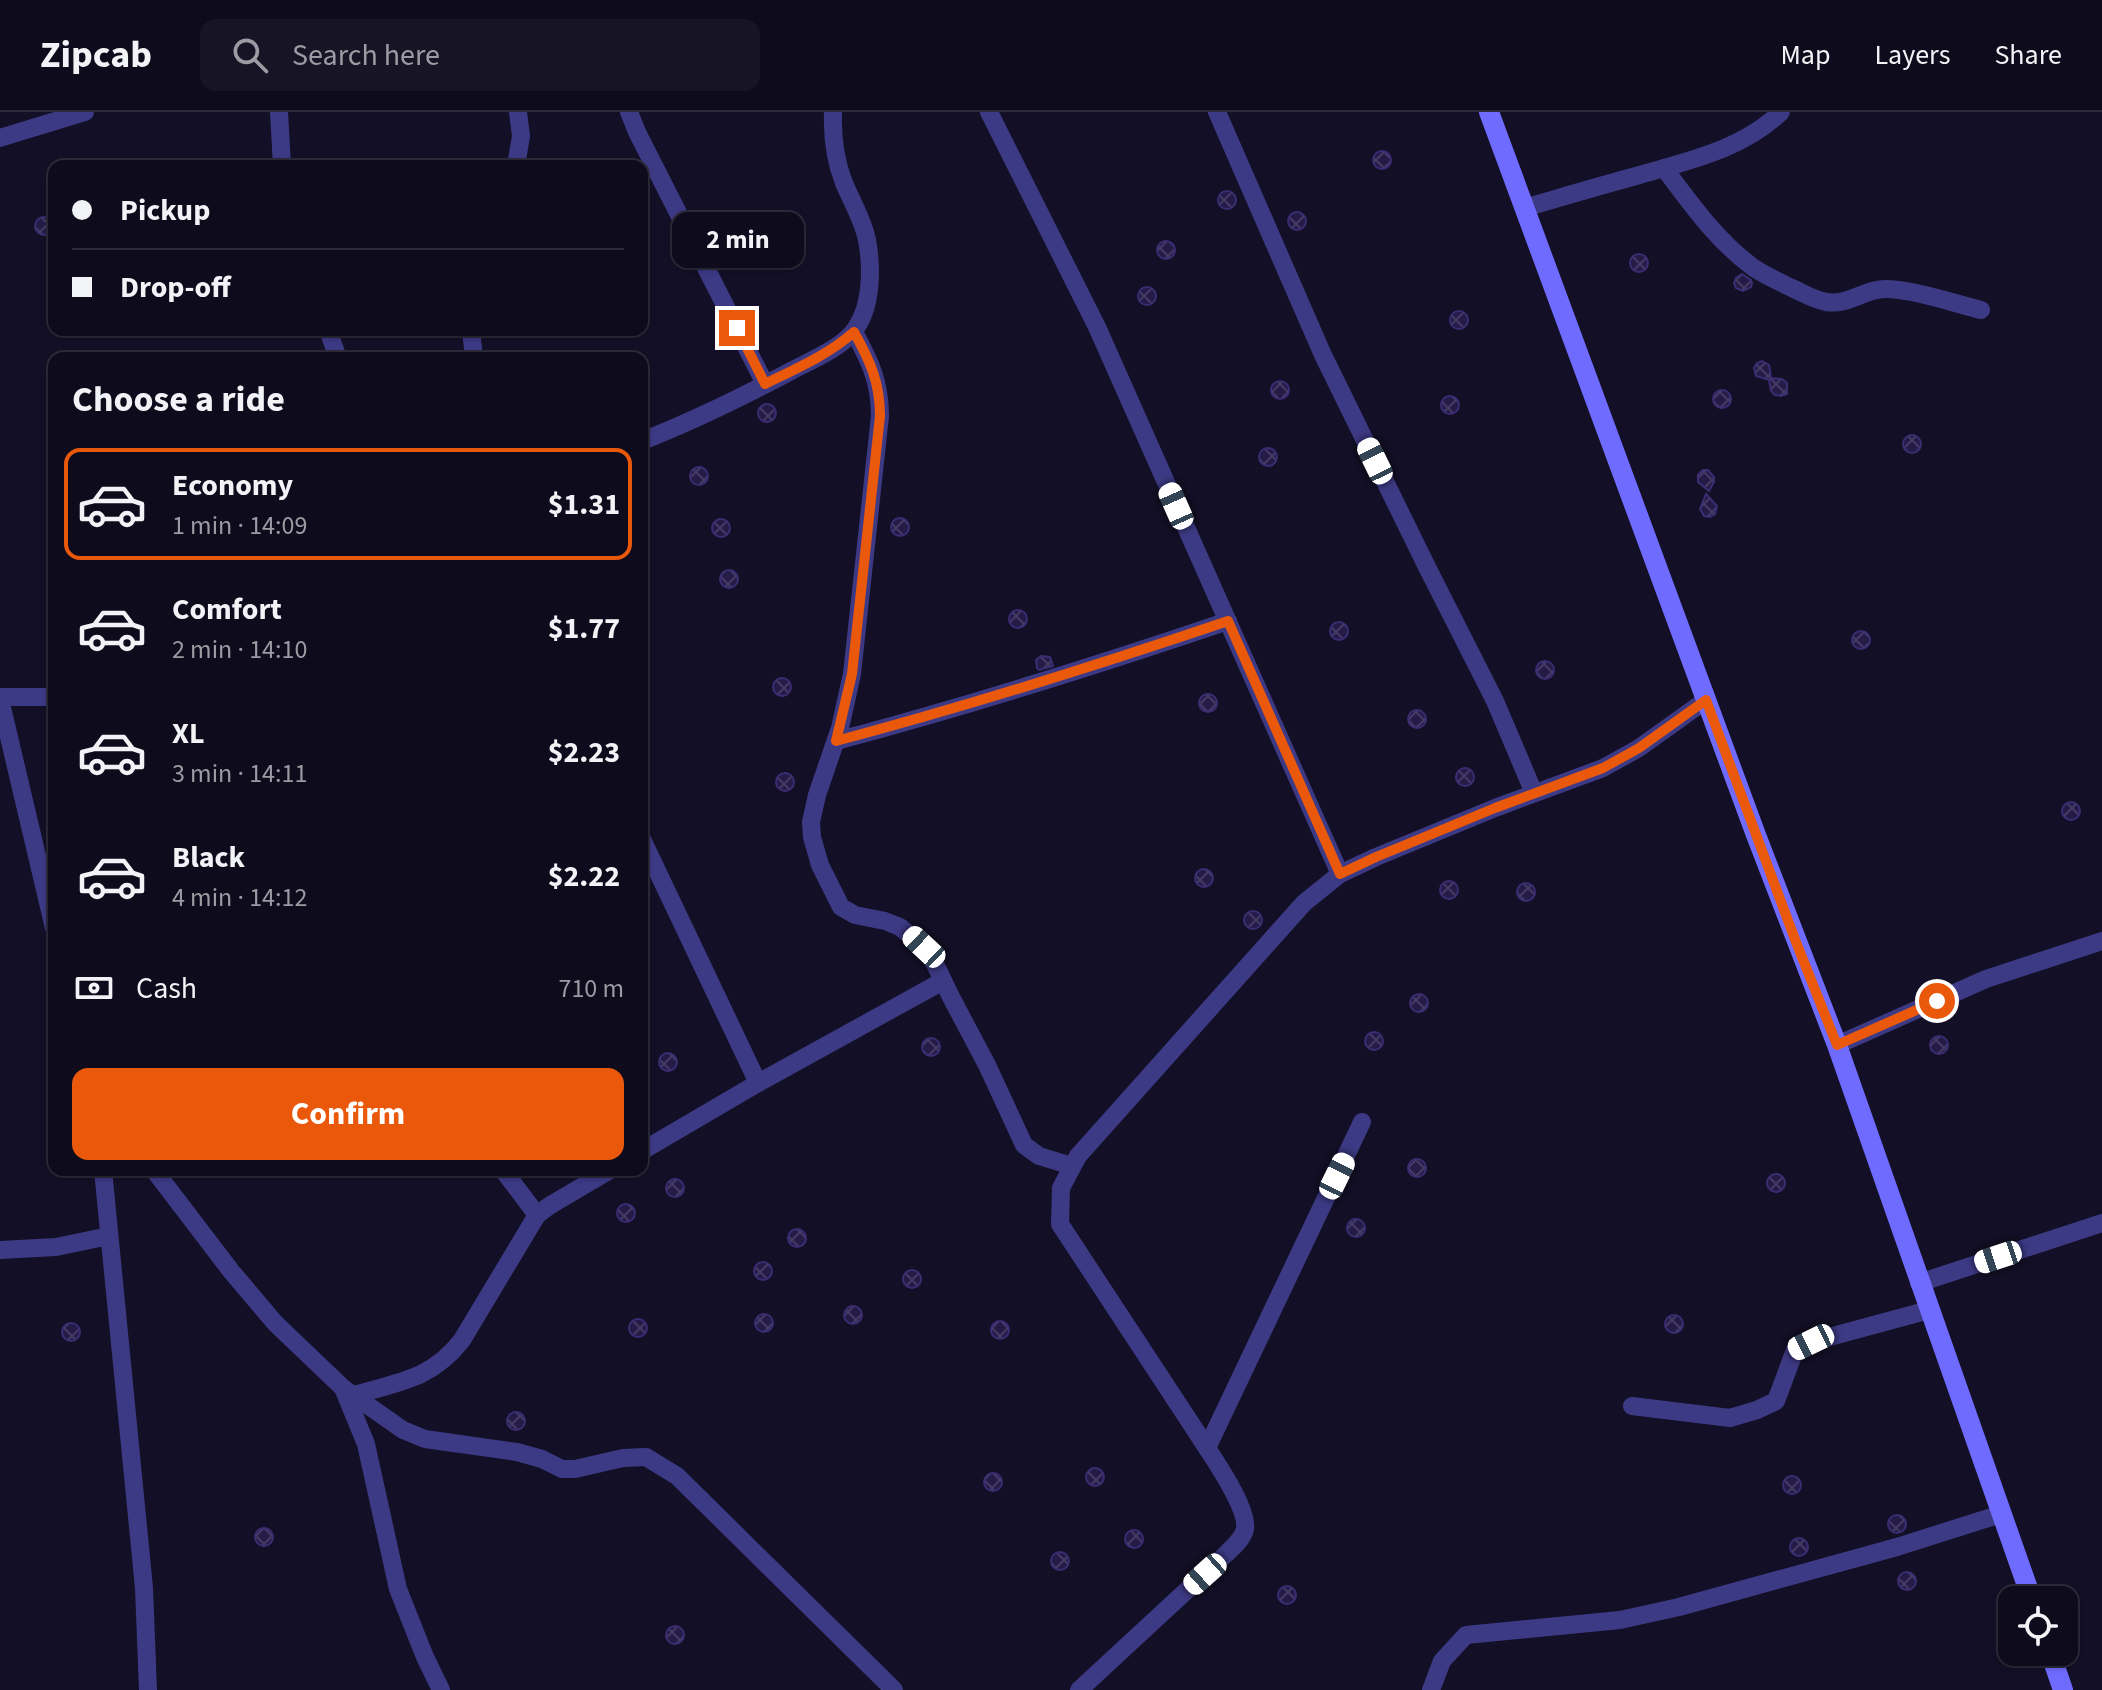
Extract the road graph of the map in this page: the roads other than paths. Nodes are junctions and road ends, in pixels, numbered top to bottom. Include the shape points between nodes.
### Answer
1 (85, 112) edge
2 (279, 112) edge
3 (518, 112) edge
4 (629, 112) edge
5 (833, 112) edge
6 (989, 112) edge
7 (1217, 112) edge
8 (1489, 112) edge
9 (1781, 112) edge
10 (0, 138) edge
11 (282, 160) edge
12 (517, 160) edge
13 (1664, 168) junction
14 (1524, 208) junction
15 (1981, 310) dead end
16 (854, 332) junction
17 (765, 384) junction
18 (648, 439) edge
19 (1228, 621) junction
20 (48, 697) edge
21 (0, 698) edge
22 (1706, 700) junction
23 (836, 741) junction
24 (1534, 793) junction
25 (648, 852) edge
26 (1340, 874) junction
27 (48, 902) edge
28 (2102, 941) edge
29 (943, 981) junction
30 (1837, 1045) junction
31 (758, 1083) junction
32 (1362, 1122) dead end
33 (648, 1147) edge
34 (1072, 1166) junction
35 (104, 1176) edge
36 (159, 1176) edge
37 (508, 1176) edge
38 (600, 1176) edge
39 (537, 1215) junction
40 (2102, 1223) edge
41 (109, 1236) junction
42 (0, 1250) edge
43 (1919, 1283) junction
44 (1929, 1310) junction
45 (349, 1392) junction
46 (1632, 1406) dead end
47 (1207, 1448) junction
48 (2001, 1514) junction
49 (2027, 1586) edge
50 (2055, 1666) edge
51 (148, 1690) edge
52 (441, 1690) edge
53 (894, 1690) edge
54 (1079, 1690) edge
55 (1431, 1690) edge
56 (2063, 1690) edge

1 - 10 street
2 - 11 street
3 - 12 street
4 - 17 street
5 - 16 street via 834,152 870,260 866,301
6 - 19 street via 1097,327
7 - 24 street via 1323,355 1495,701
8 - 14 street
9 - 13 street via 1741,142
13 - 14 street
13 - 15 street via 1716,234 1756,270 1815,299 1844,302 1889,289
14 - 22 street
16 - 17 street
16 - 23 street via 870,361 880,416 852,674
17 - 18 street
19 - 23 street via 1080,671
19 - 26 street
20 - 21 street
21 - 27 street
22 - 24 street via 1603,768
22 - 30 street
23 - 29 street via 811,822 824,875 841,907 900,927 924,947
24 - 26 street
25 - 31 street
26 - 34 street via 1304,903
28 - 30 street via 1986,979
29 - 31 street
29 - 34 street via 1024,1145 1039,1156
30 - 43 street
31 - 33 street
32 - 47 street
34 - 47 street via 1061,1188 1060,1224
35 - 41 street
36 - 45 street via 275,1323
37 - 39 street
38 - 39 street
39 - 45 street via 449,1357 412,1379
40 - 43 street
41 - 42 street via 56,1247
41 - 51 street via 144,1588
43 - 44 street
44 - 46 street via 1795,1350 1776,1401 1757,1410 1730,1418
44 - 48 street
45 - 52 street via 398,1589
45 - 53 street via 425,1439 517,1452 562,1469 646,1457 677,1476
47 - 54 street via 1244,1515 1240,1540
48 - 49 street
48 - 55 street via 1664,1611 1466,1635 1442,1661
50 - 56 street

